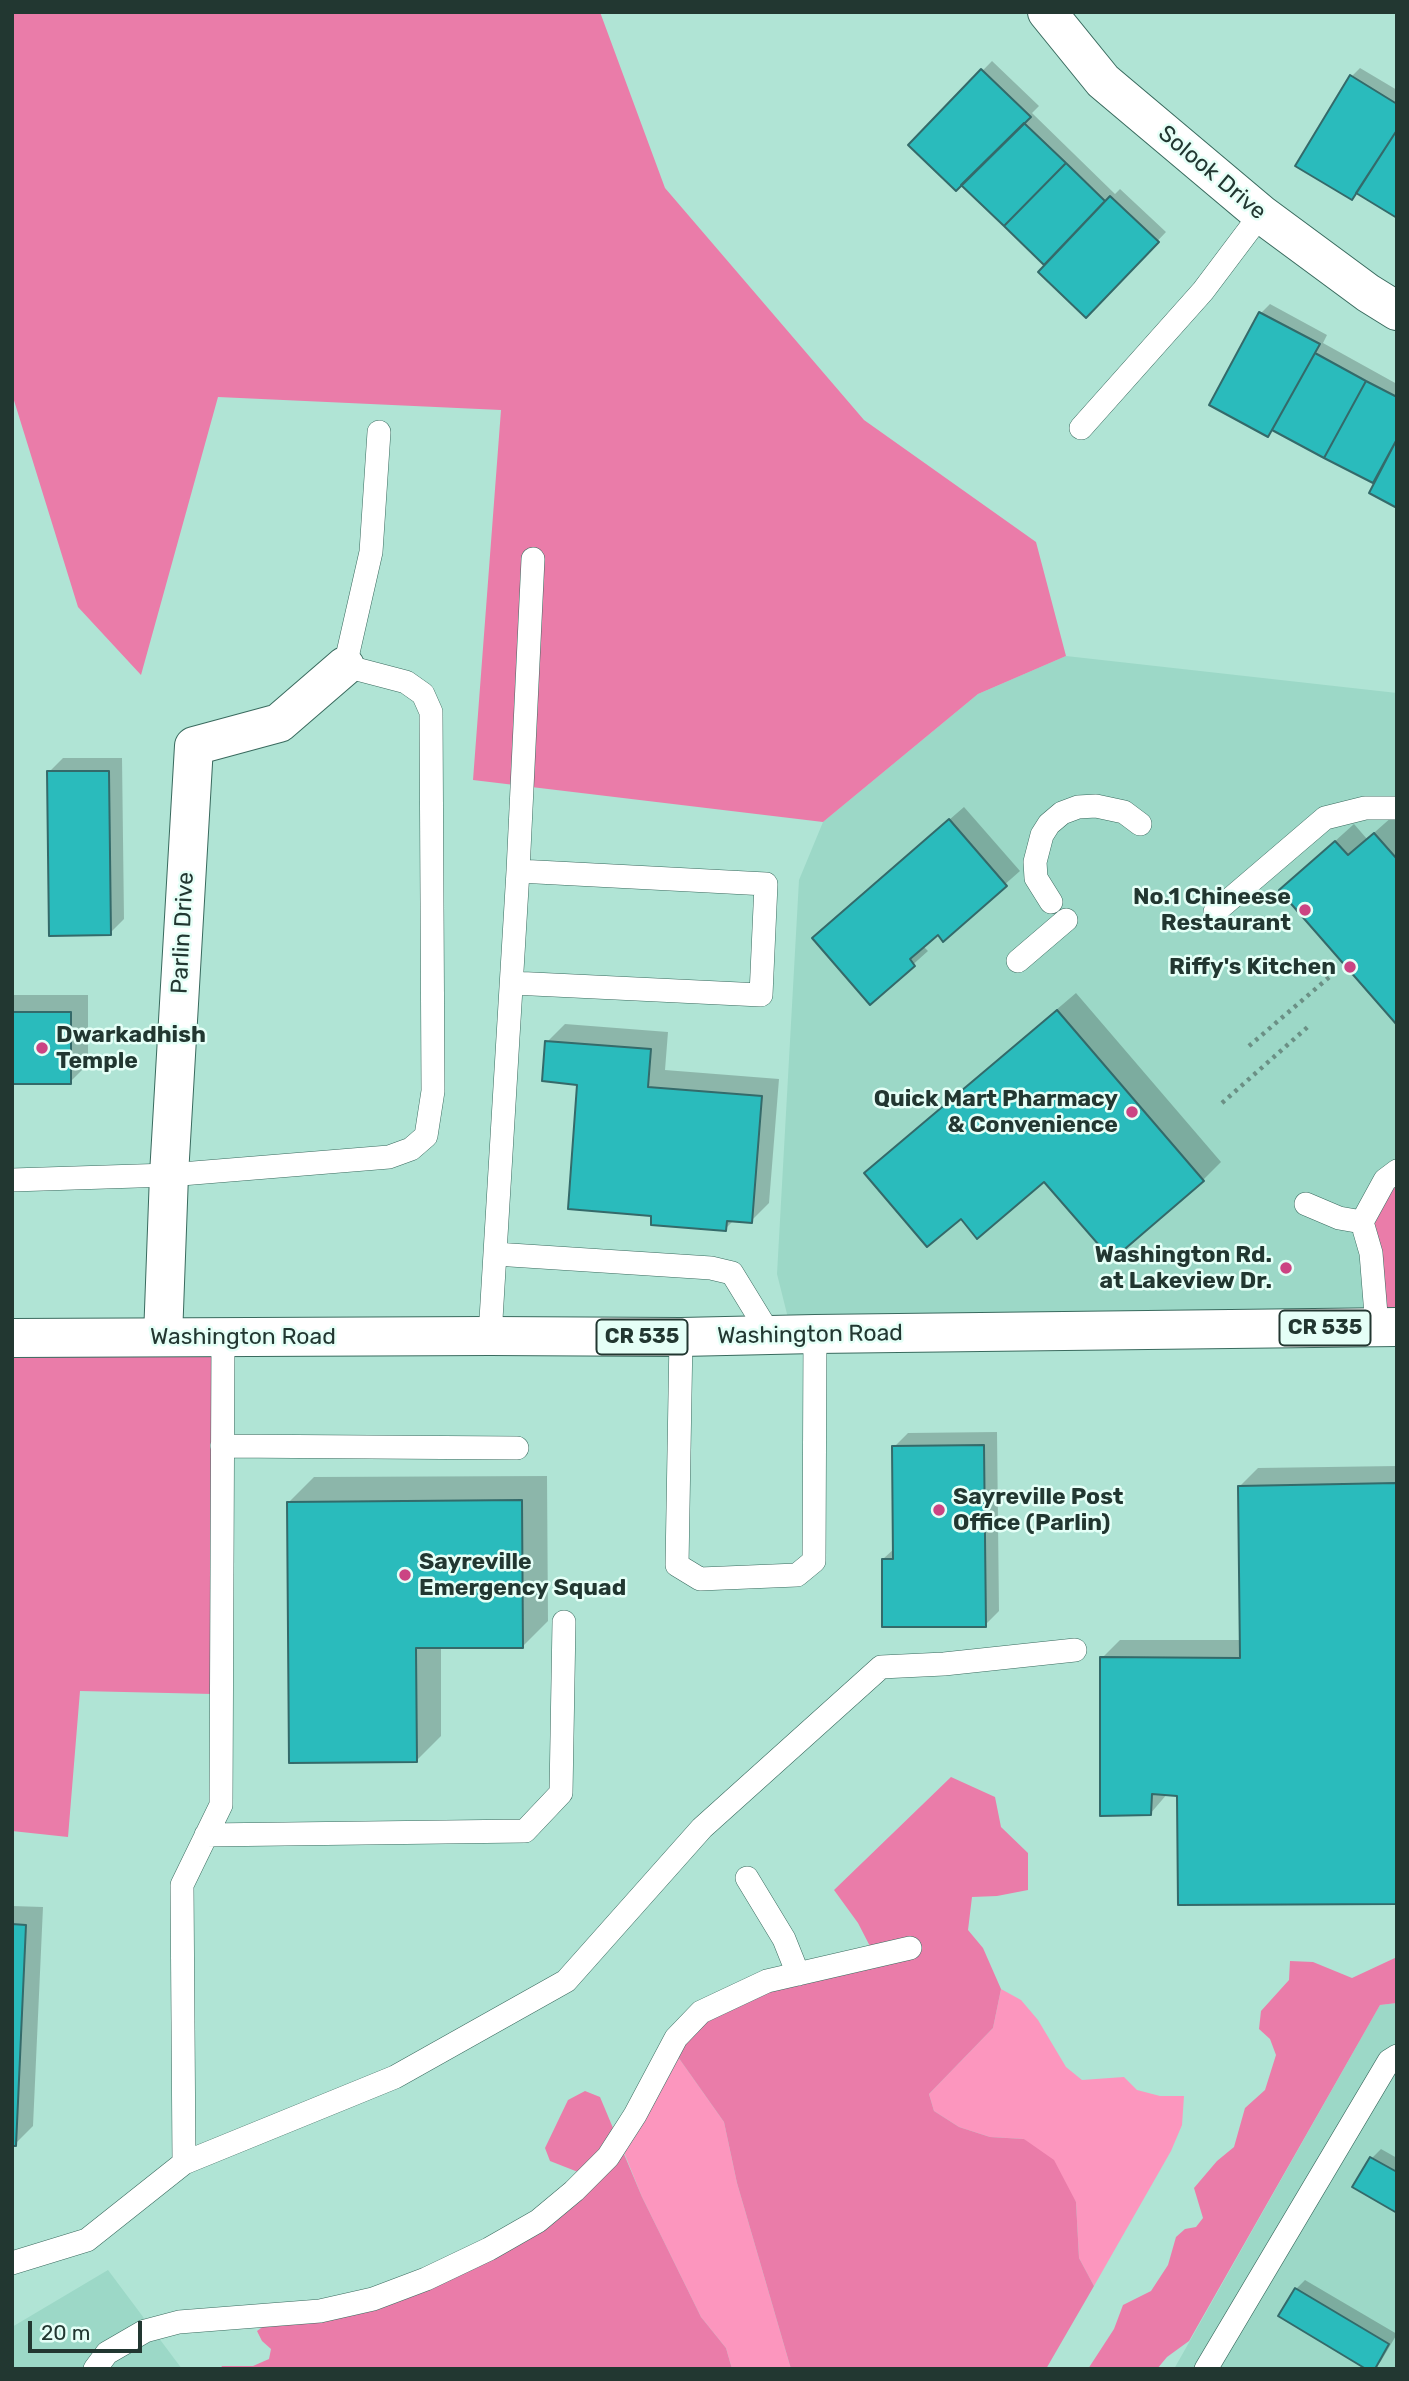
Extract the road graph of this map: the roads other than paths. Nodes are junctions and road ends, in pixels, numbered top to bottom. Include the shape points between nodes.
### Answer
1 (1047, 12) edge
2 (1261, 214) junction
3 (1397, 311) edge
4 (1081, 428) dead end
5 (379, 432) dead end
6 (533, 559) dead end
7 (345, 666) junction
8 (1397, 808) edge
9 (1140, 824) dead end
10 (517, 871) junction
11 (1051, 902) dead end
12 (1215, 912) dead end
13 (1066, 920) dead end
14 (1018, 961) dead end
15 (512, 983) junction
16 (1397, 1171) edge
17 (169, 1175) junction
18 (12, 1180) edge
19 (1306, 1204) dead end
20 (1362, 1222) junction
21 (495, 1254) junction
22 (1387, 1327) edge
23 (816, 1334) junction
24 (770, 1335) junction
25 (490, 1336) junction
26 (163, 1337) junction
27 (223, 1337) junction
28 (681, 1337) junction
29 (12, 1338) edge
30 (222, 1446) junction
31 (517, 1448) dead end
32 (564, 1622) dead end
33 (1075, 1650) dead end
34 (206, 1835) junction
35 (747, 1878) dead end
36 (910, 1948) dead end
37 (798, 1974) junction
38 (1397, 2056) edge
39 (184, 2163) junction
40 (12, 2263) edge
41 (103, 2364) edge
42 (1206, 2369) edge

1 - 2 main road, Solook Drive via 1103,81
2 - 3 main road, Solook Drive
2 - 4 lane via 1203,292
5 - 7 lane via 371,552
6 - 10 lane
7 - 17 main road, Parlin Drive via 279,723 194,746
7 - 17 lane via 406,682 423,694 431,712 433,1091 426,1136 411,1149 389,1157
8 - 12 lane via 1365,808 1325,818
9 - 11 lane via 1124,812 1096,806 1062,813 1049,824 1035,862 1036,878
10 - 15 lane
10 - 15 lane via 766,884 761,995
13 - 14 lane
15 - 21 lane
16 - 20 lane via 1385,1180
17 - 18 lane
17 - 26 main road, Parlin Drive
19 - 20 lane
20 - 22 lane
21 - 24 lane via 732,1273
21 - 25 lane
22 - 23 main road, Washington Road / CR 535
23 - 24 main road, Washington Road / CR 535
23 - 28 lane via 814,1561 797,1575 700,1579 677,1565
24 - 28 main road, Washington Road / CR 535
25 - 27 main road, Washington Road / CR 535
25 - 28 main road, Washington Road / CR 535
26 - 27 main road, Washington Road / CR 535
26 - 29 main road, Washington Road / CR 535
27 - 30 lane
30 - 31 lane
30 - 34 lane via 221,1805
32 - 34 lane via 561,1793 525,1831
33 - 39 lane via 881,1667 702,1828 566,1981 395,2077
34 - 39 lane via 182,1885
35 - 37 lane via 784,1939
36 - 37 lane
37 - 41 lane via 767,1980 701,2012 676,2038 608,2157 538,2221 489,2249 373,2299 320,2311 179,2322 145,2331
38 - 42 lane via 1389,2061
39 - 40 lane via 87,2240

